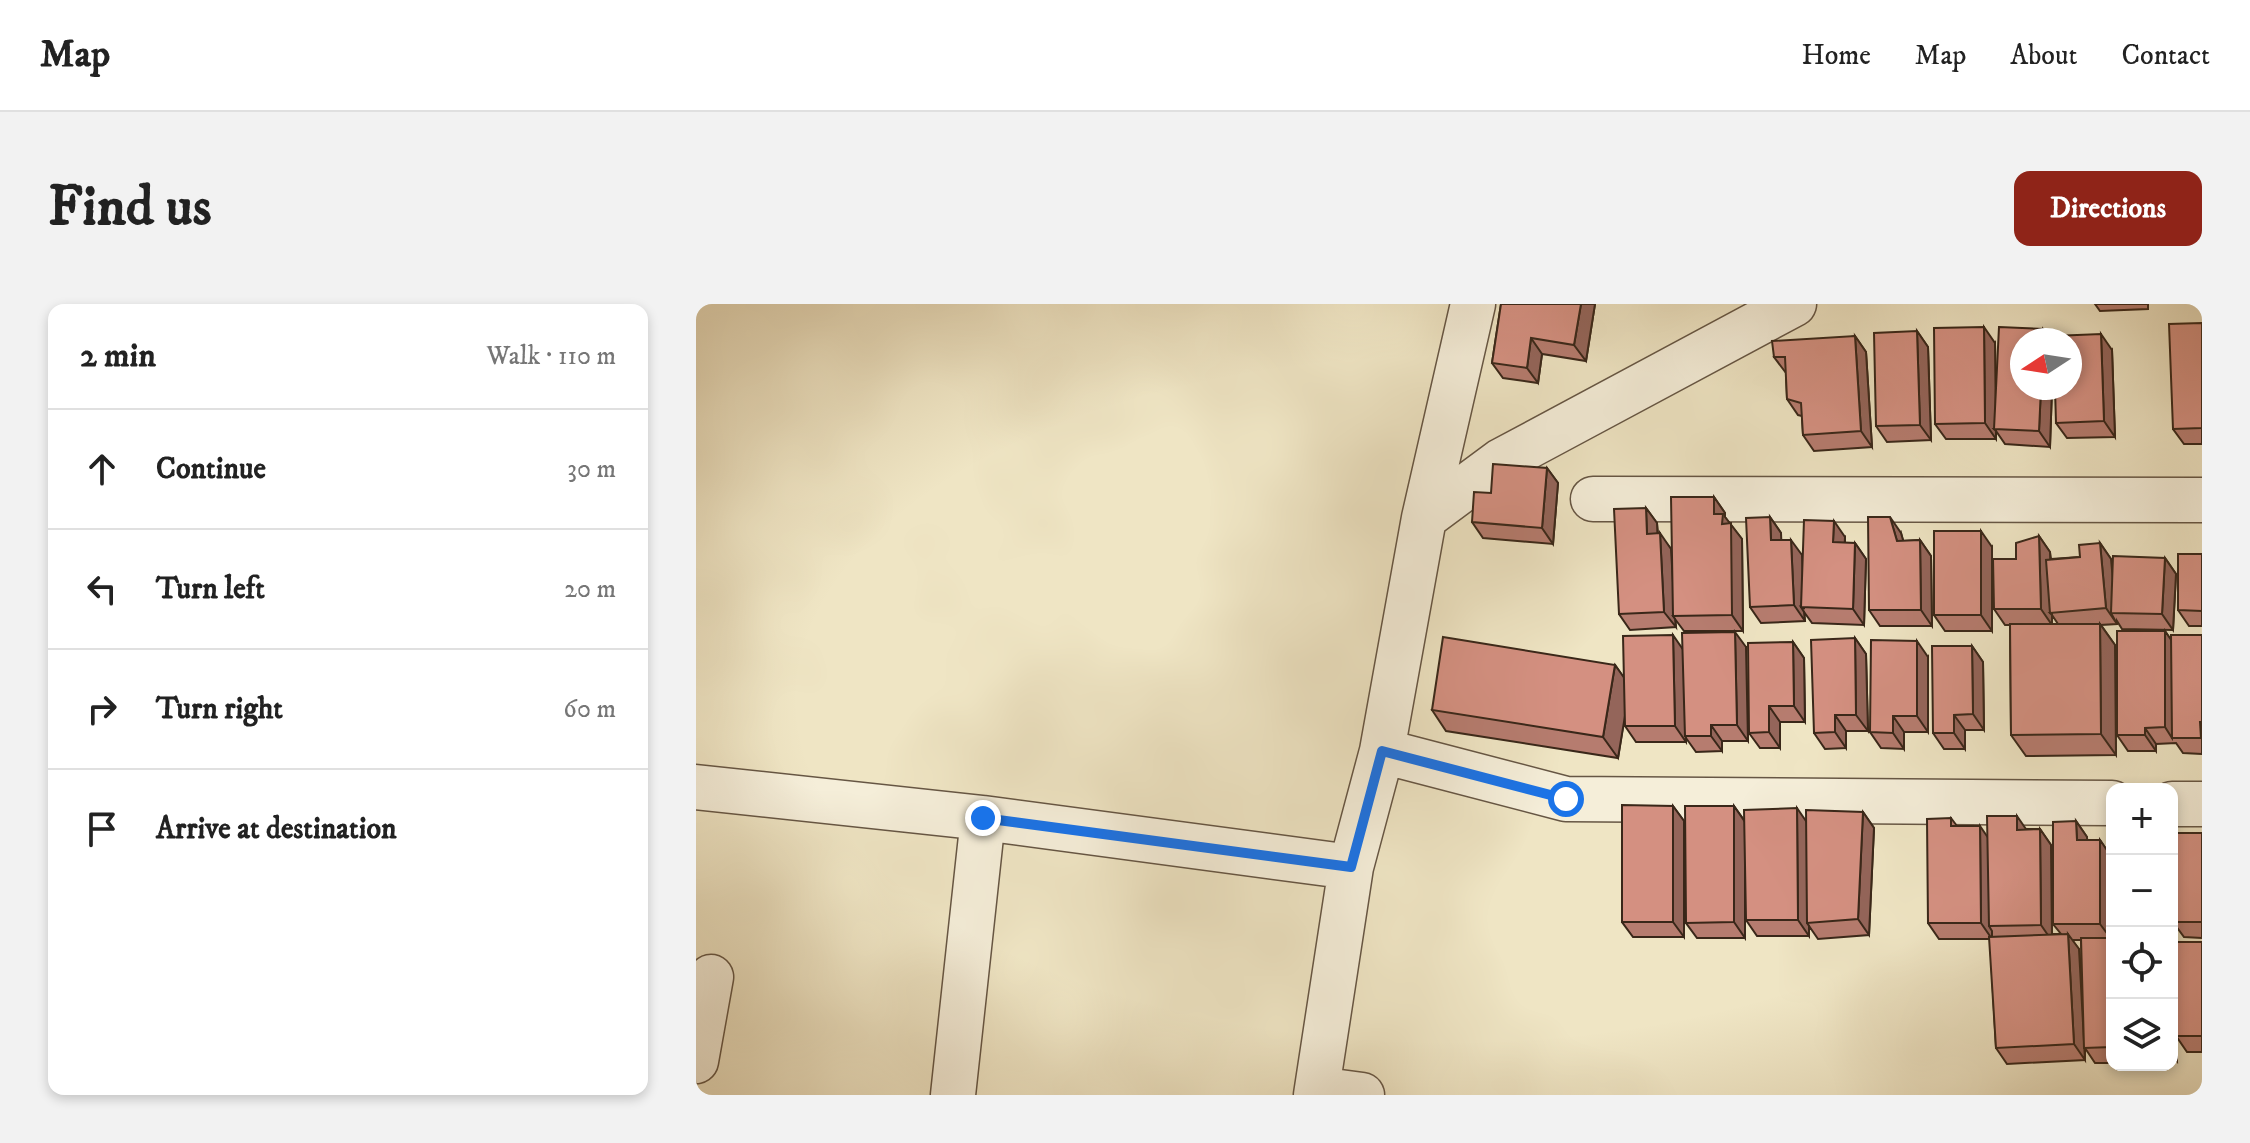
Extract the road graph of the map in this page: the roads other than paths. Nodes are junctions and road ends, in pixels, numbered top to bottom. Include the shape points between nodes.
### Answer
1 (1473, 304) edge
2 (1794, 304) edge
3 (1593, 499) dead end
4 (2202, 500) edge
5 (1424, 518) junction
6 (1382, 751) junction
7 (696, 787) edge
8 (2106, 803) edge
9 (2178, 804) edge
10 (2202, 804) edge
11 (983, 818) junction
12 (1351, 867) junction
13 (711, 977) dead end
14 (696, 1061) edge
15 (1316, 1092) edge
16 (953, 1095) edge
17 (1362, 1095) edge

1 - 5 street
2 - 5 street via 1501,461
3 - 4 street
5 - 6 street
6 - 8 street via 1566,799
6 - 12 street
7 - 11 street
9 - 10 street
11 - 12 street
11 - 16 street
12 - 15 street
13 - 14 street
15 - 17 street

